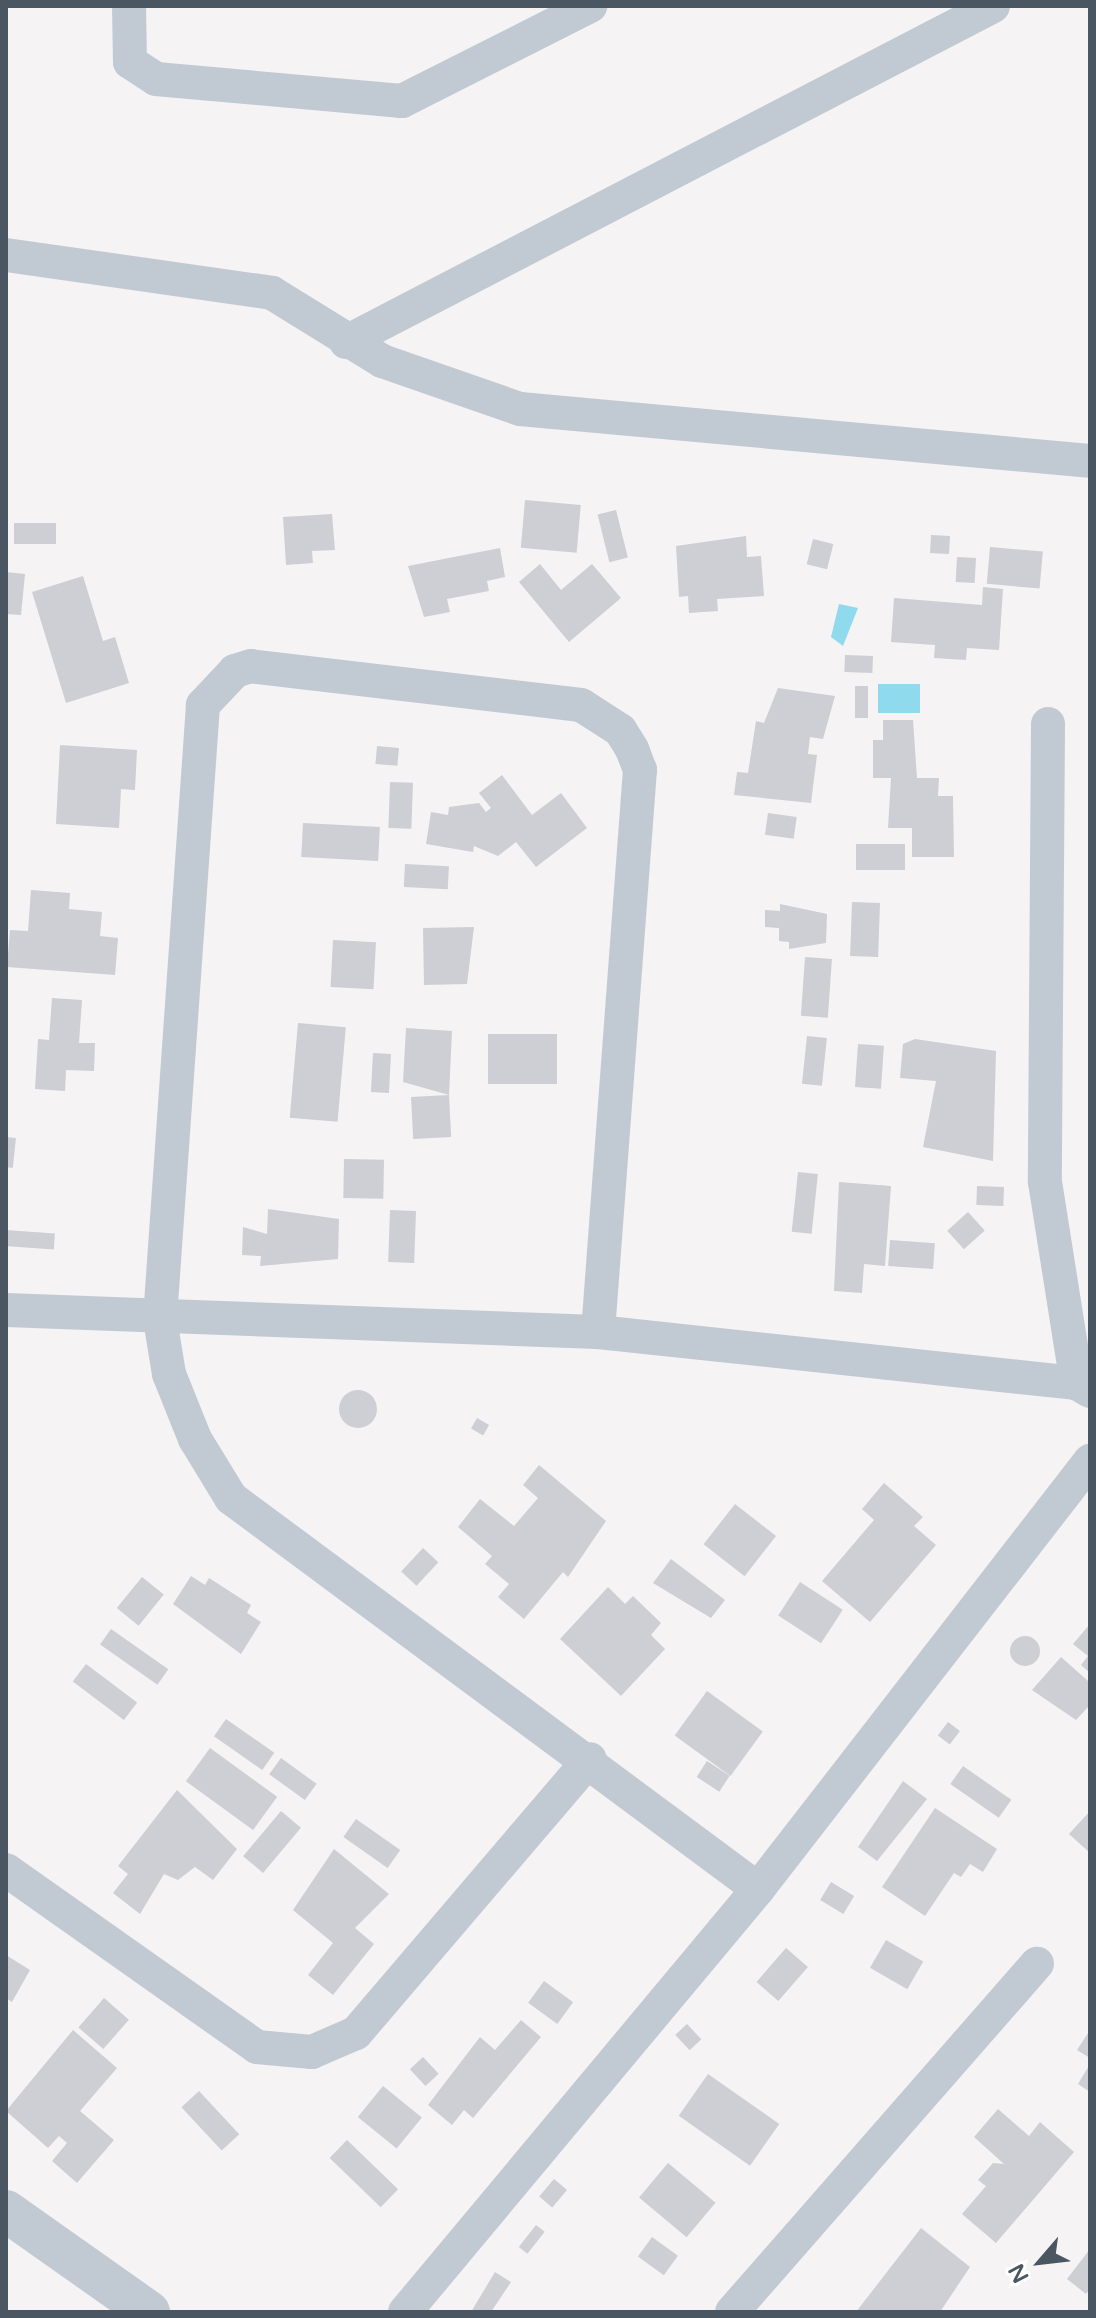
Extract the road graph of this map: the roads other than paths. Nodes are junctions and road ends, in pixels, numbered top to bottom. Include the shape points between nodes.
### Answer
1 (129, 6) edge
2 (590, 6) edge
3 (993, 6) edge
4 (6, 255) edge
5 (346, 342) junction
6 (1090, 461) edge
7 (1048, 724) dead end
8 (6, 1310) edge
9 (160, 1319) junction
10 (598, 1332) junction
11 (1084, 1387) edge
12 (1088, 1468) edge
13 (590, 1759) junction
14 (6, 1870) edge
15 (758, 1889) junction
16 (1037, 1963) dead end
17 (7, 2214) edge
18 (149, 2312) edge
19 (405, 2312) edge
20 (732, 2312) edge

1 - 2 street via 130,62 156,79 402,101
3 - 5 street
4 - 5 street via 272,293
5 - 6 street via 430,380 520,409
7 - 11 street via 1045,1182
8 - 9 street
9 - 10 street
9 - 10 street via 203,705 221,680 251,666 581,705 620,730 632,749 640,770
9 - 13 street via 169,1374 195,1439 231,1498
10 - 11 street
12 - 15 street
13 - 14 street via 356,2033 312,2052 257,2047
13 - 15 street
15 - 19 street
16 - 20 street
17 - 18 street

